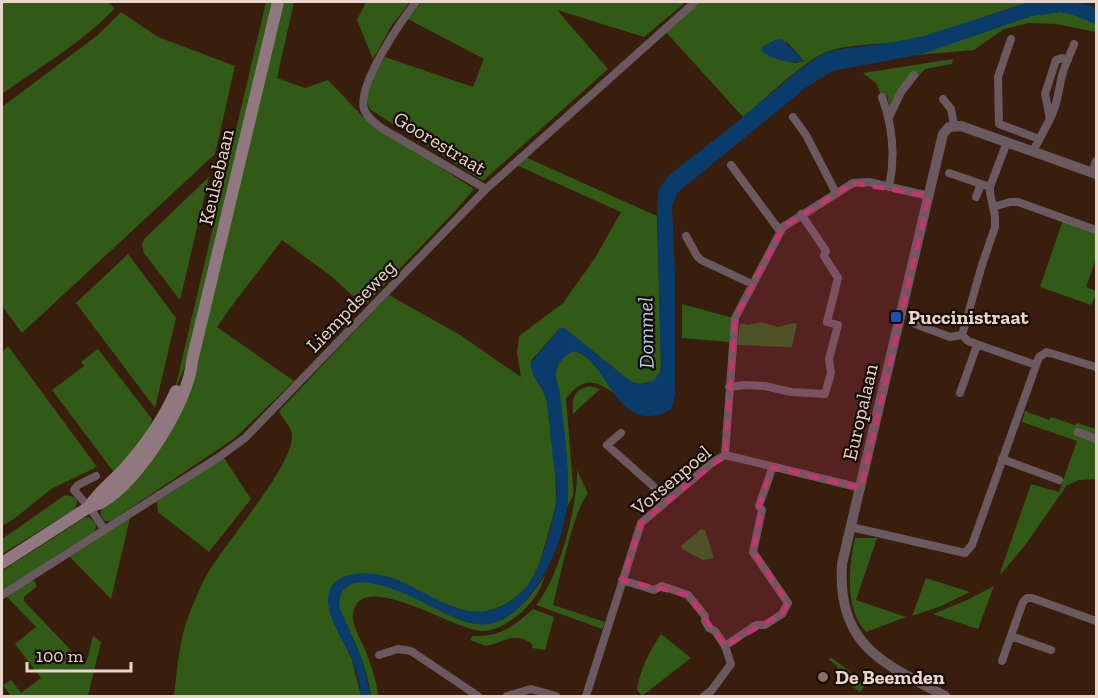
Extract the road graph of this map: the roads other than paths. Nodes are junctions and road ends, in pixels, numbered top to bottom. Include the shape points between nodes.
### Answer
1 (278, 2) edge
2 (416, 2) edge
3 (695, 2) edge
4 (1011, 39) dead end
5 (1074, 44) dead end
6 (1068, 60) junction
7 (914, 75) dead end
8 (882, 97) dead end
9 (943, 99) dead end
10 (792, 117) dead end
11 (889, 117) junction
12 (1050, 119) junction
13 (954, 125) junction
14 (1039, 140) junction
15 (1007, 142) junction
16 (1034, 152) junction
17 (1096, 161) edge
18 (731, 165) dead end
19 (948, 172) dead end
20 (1094, 173) edge
21 (981, 184) junction
22 (889, 187) junction
23 (990, 187) junction
24 (486, 189) junction
25 (836, 193) junction
26 (929, 196) junction
27 (976, 197) dead end
28 (993, 207) junction
29 (801, 214) junction
30 (1096, 230) edge
31 (780, 231) junction
32 (686, 236) dead end
33 (752, 284) junction
34 (915, 324) dead end
35 (962, 335) junction
36 (977, 345) junction
37 (1036, 365) junction
38 (1096, 367) edge
39 (729, 387) junction
40 (960, 393) dead end
41 (1078, 432) dead end
42 (621, 433) dead end
43 (1096, 439) edge
44 (725, 455) junction
45 (1002, 459) junction
46 (772, 467) junction
47 (96, 476) dead end
48 (1059, 480) dead end
49 (861, 488) junction
50 (666, 500) junction
51 (88, 507) junction
52 (851, 527) junction
53 (104, 529) junction
54 (2, 563) edge
55 (622, 580) junction
56 (2, 595) edge
57 (1096, 621) edge
58 (1011, 636) junction
59 (725, 646) junction
60 (1051, 650) dead end
61 (379, 655) dead end
62 (1002, 661) dead end
63 (932, 693) edge
64 (478, 696) edge
65 (507, 696) edge
66 (556, 696) edge
67 (586, 696) edge
68 (704, 696) edge
69 (945, 696) edge

1 - 51 main road, Keulsebaan via 192,361 148,439
2 - 24 street, Goorestraat via 369,79 364,109 383,129
3 - 24 street, Liempdseweg
4 - 14 street via 998,77 999,124
5 - 6 street
6 - 12 street via 1059,100
6 - 12 street via 1056,60 1046,89
7 - 11 street
8 - 11 street
9 - 13 street via 951,109
10 - 25 street via 806,135
11 - 22 street via 894,153
12 - 14 street
13 - 15 street
13 - 26 street, Europalaan via 943,134
14 - 16 street
15 - 16 street
15 - 23 street
16 - 20 street
17 - 20 street
18 - 31 street
19 - 21 street
21 - 23 street
21 - 27 street
22 - 25 street via 861,182
22 - 26 street
23 - 28 street
24 - 53 street, Liempdseweg via 252,432
25 - 29 street
26 - 49 street, Europalaan
28 - 30 street via 1018,202
28 - 35 street via 995,227
29 - 31 street
29 - 39 street via 826,251 824,256 838,278 827,322 838,325 825,394 765,386
31 - 33 street
32 - 33 street via 701,260
33 - 39 street via 733,325
34 - 35 street via 950,336
35 - 36 street
36 - 37 street
36 - 40 street
37 - 38 street via 1047,352
37 - 45 street
39 - 44 street
41 - 43 street
42 - 50 street via 607,445
44 - 46 street, Vorsenpoel
44 - 50 street, Vorsenpoel
45 - 48 street
45 - 52 street via 972,544 965,553
46 - 49 street, Vorsenpoel
46 - 59 street via 759,506 762,510 753,552 788,603 782,614 765,626 756,625
47 - 51 street via 74,490
49 - 52 street, Europalaan
50 - 55 street, Vorsenpoel via 641,523
51 - 53 street
51 - 54 main road, Keulsebaan
52 - 63 street, Europalaan via 841,583 855,629 880,661
53 - 56 street, Liempdseweg
55 - 59 street via 654,590 662,586 688,594
55 - 67 street, Vorsenpoel
57 - 58 street via 1027,598
58 - 60 street
58 - 62 street
59 - 68 street via 731,664
61 - 64 street via 398,649 411,651
63 - 69 street, Europalaan
65 - 66 street via 531,689

